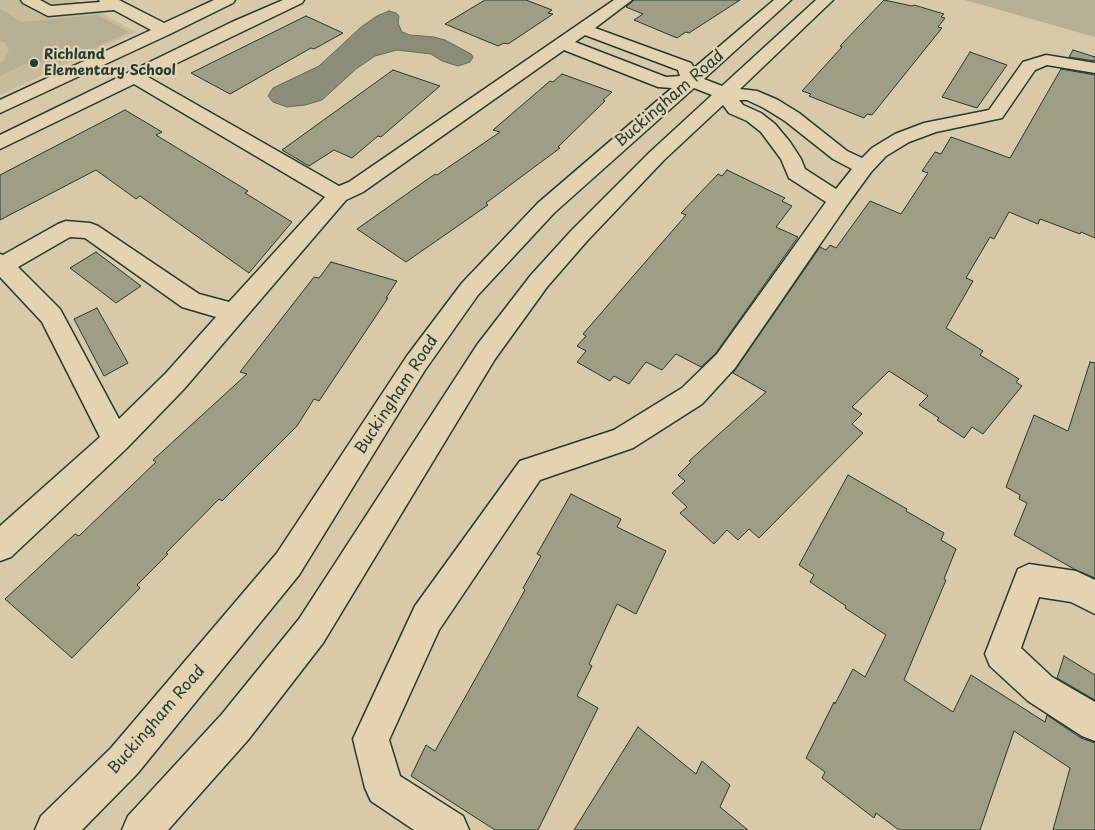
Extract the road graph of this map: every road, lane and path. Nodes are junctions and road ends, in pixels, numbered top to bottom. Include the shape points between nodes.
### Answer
1 (29, 0) edge
2 (227, 0) edge
3 (296, 0) edge
4 (624, 0) edge
5 (783, 0) edge
6 (825, 0) edge
7 (112, 3) edge
8 (584, 29) junction
9 (164, 30) junction
10 (561, 43) junction
11 (1095, 68) edge
12 (25, 76) dead end
13 (136, 77) junction
14 (690, 80) junction
15 (51, 83) junction
16 (725, 94) junction
17 (0, 107) edge
18 (0, 143) edge
19 (864, 167) junction
20 (338, 195) junction
21 (839, 200) junction
22 (2, 264) edge
23 (234, 313) junction
24 (116, 440) junction
25 (0, 546) edge
26 (1095, 598) edge
27 (1095, 723) edge
28 (55, 830) edge
29 (142, 830) edge
30 (449, 830) edge

1 - 7 street via 48,11
2 - 9 street
3 - 13 street
4 - 8 street
5 - 14 street, Buckingham Road
6 - 16 street, Buckingham Road
7 - 9 street
8 - 10 street
8 - 14 street via 685,67
9 - 15 street
10 - 14 street via 664,83
10 - 20 street via 356,188
11 - 19 street via 1046,60 1029,66 995,114 931,127 902,138 879,152
12 - 15 street via 31,75
13 - 18 street
13 - 20 street
14 - 16 street
14 - 28 street, Buckingham Road via 546,208 470,289 416,363 288,564 124,761
15 - 17 street
16 - 19 street via 750,95 771,104 792,116 840,155
16 - 21 street via 736,109 768,128 791,159 796,173
16 - 29 street, Buckingham Road via 611,202 539,281 486,352 311,631 235,726
19 - 21 street
20 - 23 street
21 - 30 street via 726,361 692,396 623,439 530,470 427,618 371,739 384,788
22 - 23 street via 66,228 90,231 191,301
22 - 24 street via 51,316
23 - 24 street via 175,381
24 - 25 street
26 - 27 street via 1076,587 1029,580 1002,654 1040,689

